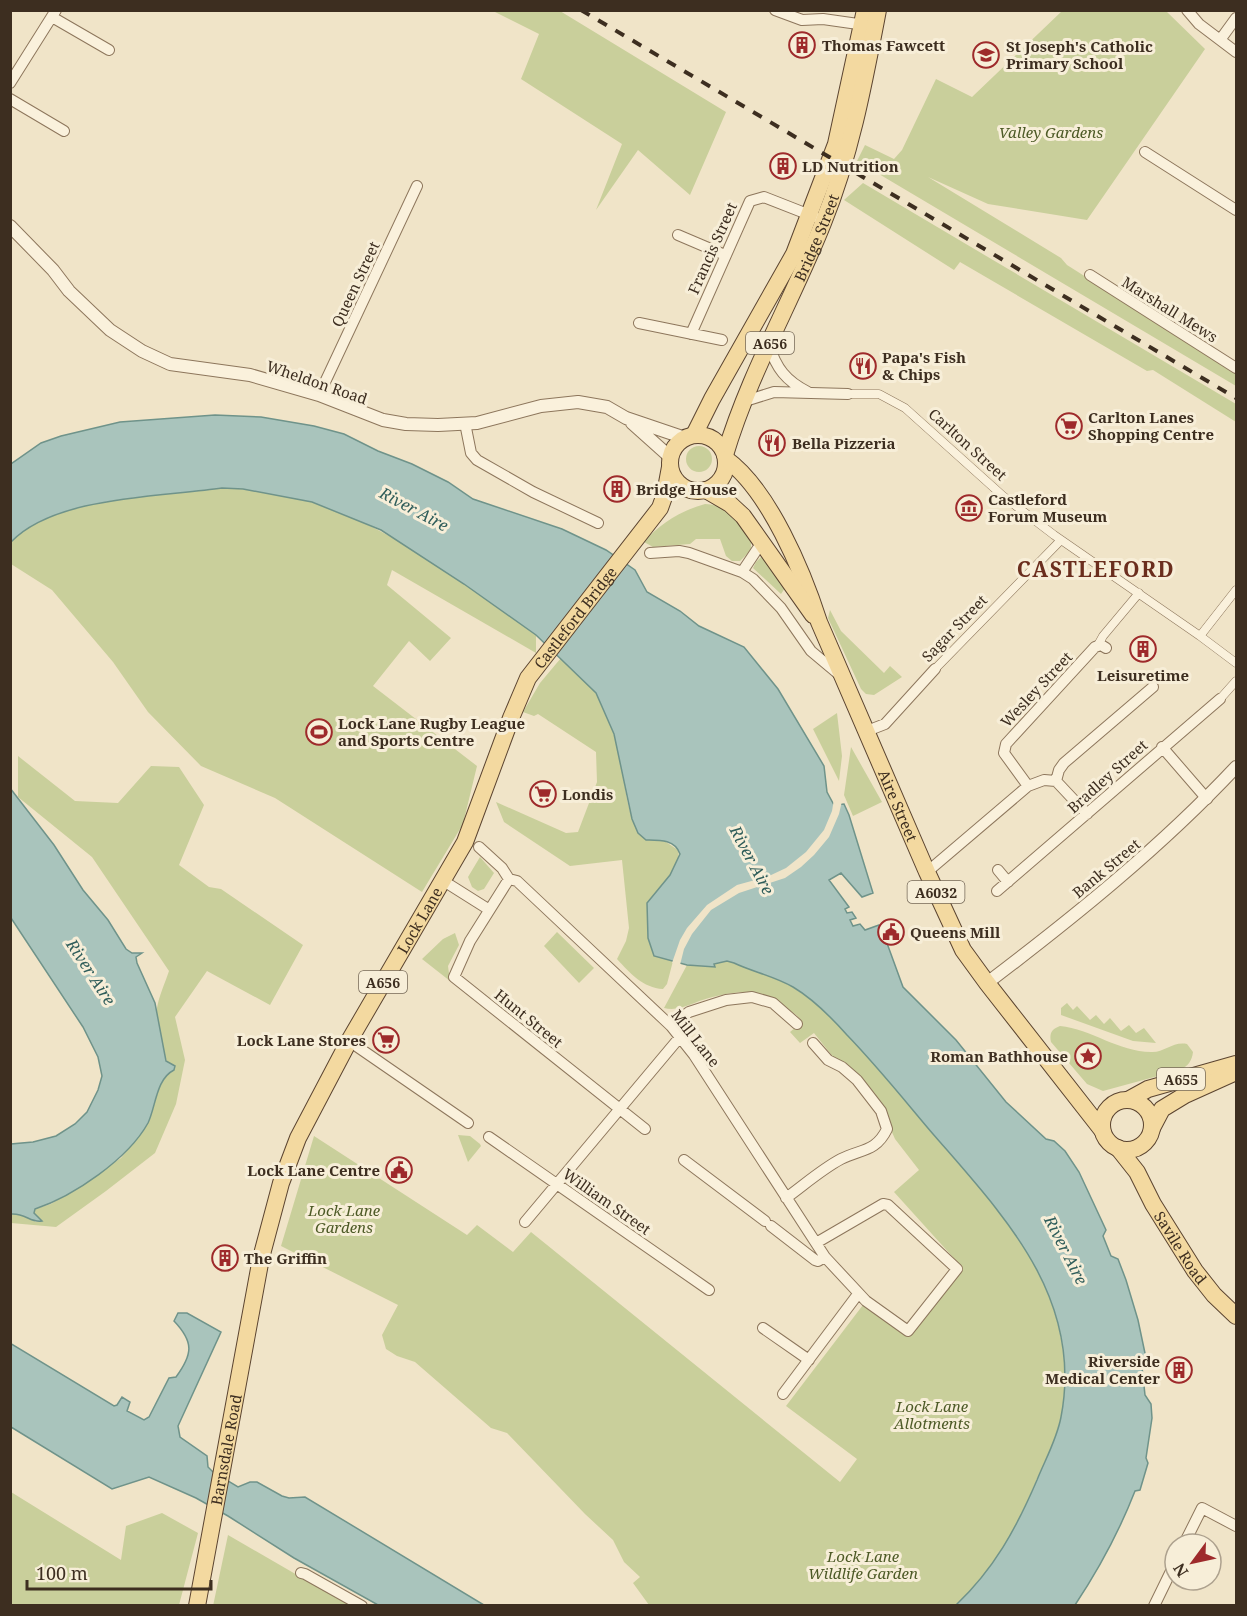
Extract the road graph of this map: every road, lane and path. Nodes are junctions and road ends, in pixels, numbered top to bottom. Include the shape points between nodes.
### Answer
1 (775, 10) edge
2 (1186, 10) edge
3 (54, 14) edge
4 (870, 15) edge
5 (1236, 18) edge
6 (1220, 40) junction
7 (110, 50) dead end
8 (1236, 52) edge
9 (10, 83) edge
10 (10, 99) edge
11 (64, 131) dead end
12 (1145, 152) dead end
13 (417, 186) dead end
14 (830, 204) junction
15 (1236, 210) edge
16 (809, 215) junction
17 (10, 226) edge
18 (678, 234) dead end
19 (818, 234) junction
20 (725, 255) junction
21 (1090, 275) dead end
22 (639, 323) dead end
23 (691, 334) junction
24 (722, 340) dead end
25 (769, 345) junction
26 (1236, 367) edge
27 (811, 393) junction
28 (848, 394) joint
29 (319, 396) junction
30 (742, 402) junction
31 (626, 418) junction
32 (465, 423) junction
33 (689, 436) junction
34 (725, 457) junction
35 (670, 462) junction
36 (702, 490) junction
37 (660, 508) junction
38 (598, 523) dead end
39 (1060, 540) junction
40 (762, 543) junction
41 (650, 553) dead end
42 (742, 572) junction
43 (1236, 590) edge
44 (1139, 593) junction
45 (804, 594) junction
46 (781, 608) junction
47 (1200, 636) junction
48 (1102, 646) joint
49 (1236, 663) edge
50 (935, 669) joint
51 (528, 678) joint
52 (844, 679) junction
53 (1236, 681) edge
54 (1153, 687) dead end
55 (1220, 699) joint
56 (867, 732) junction
57 (1162, 747) junction
58 (1236, 767) edge
59 (1056, 782) junction
60 (1028, 786) junction
61 (1206, 799) junction
62 (1087, 814) junction
63 (479, 847) dead end
64 (998, 870) dead end
65 (927, 872) junction
66 (509, 879) junction
67 (442, 880) junction
68 (1008, 882) junction
69 (997, 891) dead end
70 (488, 909) junction
71 (987, 983) junction
72 (796, 1024) dead end
73 (671, 1026) junction
74 (680, 1036) junction
75 (349, 1041) junction
76 (813, 1043) dead end
77 (1236, 1064) edge
78 (1236, 1071) edge
79 (1128, 1100) junction
80 (1079, 1101) junction
81 (1112, 1105) junction
82 (618, 1110) junction
83 (468, 1123) dead end
84 (645, 1129) dead end
85 (1102, 1131) junction
86 (1149, 1134) junction
87 (489, 1137) dead end
88 (1118, 1148) junction
89 (684, 1160) dead end
90 (1137, 1172) junction
91 (556, 1184) junction
92 (786, 1198) junction
93 (525, 1222) dead end
94 (816, 1243) junction
95 (825, 1257) junction
96 (709, 1290) dead end
97 (254, 1293) joint
98 (858, 1294) junction
99 (1236, 1316) edge
100 (763, 1328) dead end
101 (809, 1360) junction
102 (783, 1394) dead end
103 (1236, 1526) edge
104 (1190, 1532) edge
105 (300, 1573) dead end
106 (1163, 1587) edge
107 (197, 1605) edge
108 (362, 1605) edge
109 (1154, 1605) edge

1 - 4 street via 802,20 848,22
2 - 6 street
3 - 7 street
3 - 9 street
4 - 14 main road, Bridge Street / A656 via 872,40 857,115
4 - 16 main road, Bridge Street / A656 via 836,144
5 - 6 street
6 - 8 street
10 - 11 street
12 - 15 street
13 - 29 street, Queen Street
14 - 16 street via 820,215
14 - 19 main road, Bridge Street / A656
16 - 19 street via 818,220
16 - 20 street, Francis Street via 764,197 750,201
16 - 33 main road, Bridge Street / A656 via 794,254
17 - 29 street, Wheldon Road via 110,330 142,351 170,364 250,375
18 - 20 street
19 - 25 main road, Bridge Street / A656
20 - 23 street, Francis Street
21 - 26 street, Marshall Mews
22 - 23 street
23 - 24 street
25 - 27 street, Carlton Street via 774,363 783,375
25 - 30 main road, Bridge Street / A656
27 - 28 street, Carlton Street
27 - 30 street, Carlton Street via 774,392
28 - 39 street, Carlton Street via 879,394 905,408 1003,496
29 - 32 street, Wheldon Road via 383,420 406,424
30 - 34 main road, Bridge Street / A656
31 - 32 street, Wheldon Road via 607,407 578,402
31 - 33 street, Wheldon Road
31 - 35 street, Wheldon Road
32 - 38 street via 471,453 485,466
33 - 34 main road via 715,440
33 - 35 main road, A656 via 673,448
34 - 36 main road, A656 via 720,480
34 - 45 main road, Aire Street / A6032 via 760,496 791,553
35 - 36 main road via 679,484
35 - 37 main road, A656
36 - 37 main road, A656
36 - 40 main road, Aire Street / A6032 via 737,510
37 - 51 main road, Castleford Bridge / A656
39 - 44 street, Carlton Street
39 - 50 street, Sagar Street
40 - 42 street
40 - 45 main road, Aire Street / A6032
41 - 42 street via 689,553
42 - 46 street
43 - 47 street
44 - 47 street, Carlton Street
44 - 48 street, Wesley Street via 1103,636
45 - 46 street
45 - 52 main road, Aire Street / A6032
46 - 52 street via 811,651
47 - 49 street, Carlton Street
48 - 60 street, Wesley Street via 1004,748
50 - 56 street, Sagar Street via 885,724
51 - 67 main road, Lock Lane / A656 via 465,842
52 - 56 main road, Aire Street / A6032
53 - 55 street, Bradley Street
54 - 59 street via 1064,763
55 - 57 street, Bradley Street
56 - 65 main road, Aire Street / A6032
57 - 61 street
57 - 62 street, Bradley Street
58 - 61 street, Bank Street
59 - 60 street via 1044,780
59 - 62 street
60 - 65 street
61 - 71 street, Bank Street via 1057,930
62 - 68 street, Bradley Street
63 - 66 street, Mill Lane
64 - 68 street
65 - 71 main road, Aire Street / A6032 via 963,950
66 - 70 street, Hunt Street
66 - 73 street, Mill Lane via 517,881
67 - 70 street
67 - 75 main road, Lock Lane / A656
68 - 69 street, Bradley Street
70 - 82 street, Hunt Street via 454,977
71 - 80 main road, A6032
72 - 73 street via 773,1003 752,997 726,1000 689,1012
73 - 74 street, Mill Lane
74 - 82 street
74 - 92 street, Mill Lane
75 - 83 street
75 - 97 main road, Lock Lane / A656 via 298,1138 281,1183
76 - 92 street via 828,1060 857,1080 881,1111 887,1129 881,1141 841,1159
77 - 79 main road, A655 via 1148,1089
78 - 86 main road, A655 via 1162,1109
79 - 81 main road
79 - 86 main road via 1136,1101 1148,1112
80 - 81 main road
80 - 85 main road, A6032
81 - 85 main road via 1103,1116
82 - 84 street, Hunt Street
82 - 91 street
85 - 88 main road, A6032
86 - 88 main road via 1133,1149
86 - 90 main road
87 - 91 street, William Street
88 - 90 main road, Savile Road / A6032
89 - 95 street via 815,1260
90 - 99 main road, Savile Road / A6032 via 1195,1271
91 - 93 street
91 - 96 street, William Street
92 - 94 street, Mill Lane
94 - 95 street, Mill Lane
94 - 98 street via 883,1204 957,1269 908,1331
95 - 98 street
97 - 107 main road, Barnsdale Road / A656
98 - 101 street
100 - 101 street
101 - 102 street
103 - 104 street via 1202,1509
105 - 108 street
106 - 109 street

